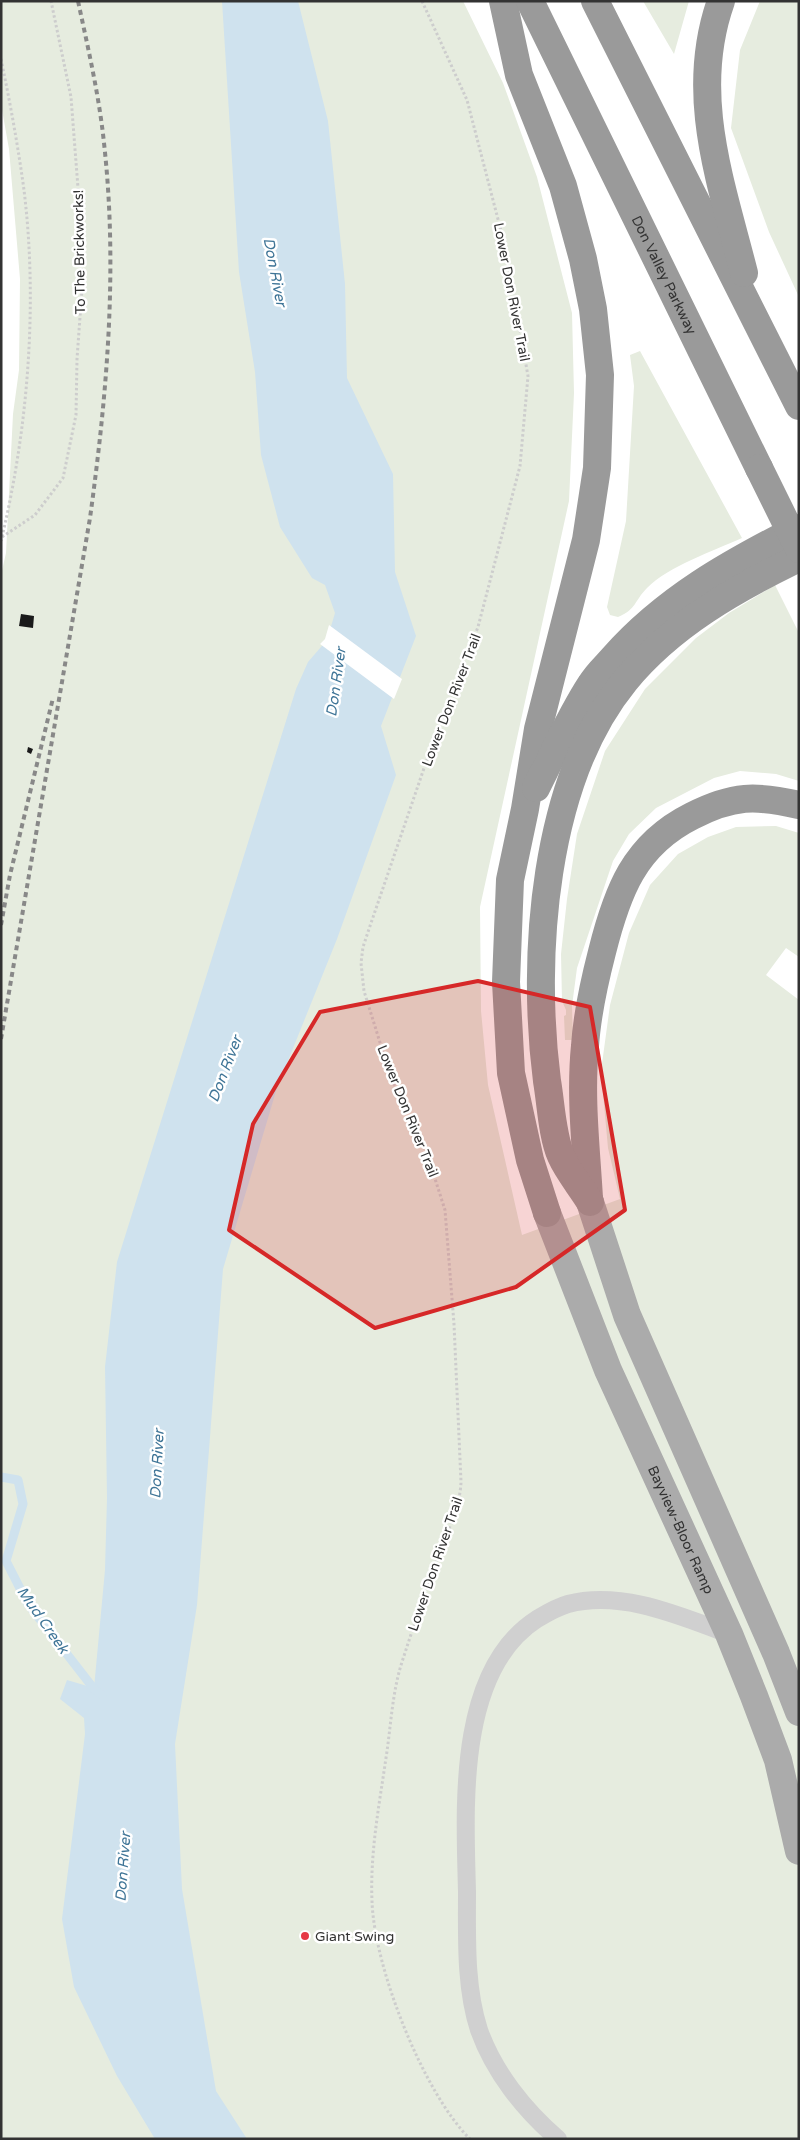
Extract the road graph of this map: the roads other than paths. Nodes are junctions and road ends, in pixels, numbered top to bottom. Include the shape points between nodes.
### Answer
1 (503, 1) edge
2 (530, 1) edge
3 (595, 1) edge
4 (722, 1) edge
5 (756, 321) junction
6 (799, 406) edge
7 (799, 528) edge
8 (799, 549) edge
9 (799, 558) edge
10 (799, 805) edge
11 (525, 809) junction
12 (590, 1202) junction
13 (548, 1213) joint
14 (729, 1634) junction
15 (789, 1664) edge
16 (799, 1712) edge
17 (799, 1850) edge
18 (558, 2139) edge

1 - 11 highway via 519,75 563,186 583,258 594,308 600,376 597,468 586,540 538,729
2 - 8 highway, Don Valley Parkway, bridge
3 - 5 highway
4 - 5 highway via 707,60 708,116 711,142
5 - 6 highway
7 - 11 highway via 708,576 656,614 622,648 592,682
9 - 12 highway via 753,580 698,613 660,645 625,680 594,725 575,767 556,833 546,894 542,1036 561,1156
10 - 12 highway via 769,798 739,799 700,812 673,826 654,843 624,881 594,982 584,1046 583,1115
11 - 13 highway via 510,880 506,982 511,1073 530,1160
12 - 15 main road via 627,1314
13 - 14 main road, Bayview-Bloor Ramp via 608,1370
14 - 17 main road, Bayview-Bloor Ramp via 778,1760
14 - 18 lane via 680,1616 629,1603 604,1600 567,1604 551,1610 516,1636 495,1667 483,1694 474,1723 467,1793 467,1930 474,2011 495,2066 528,2109
15 - 16 main road

